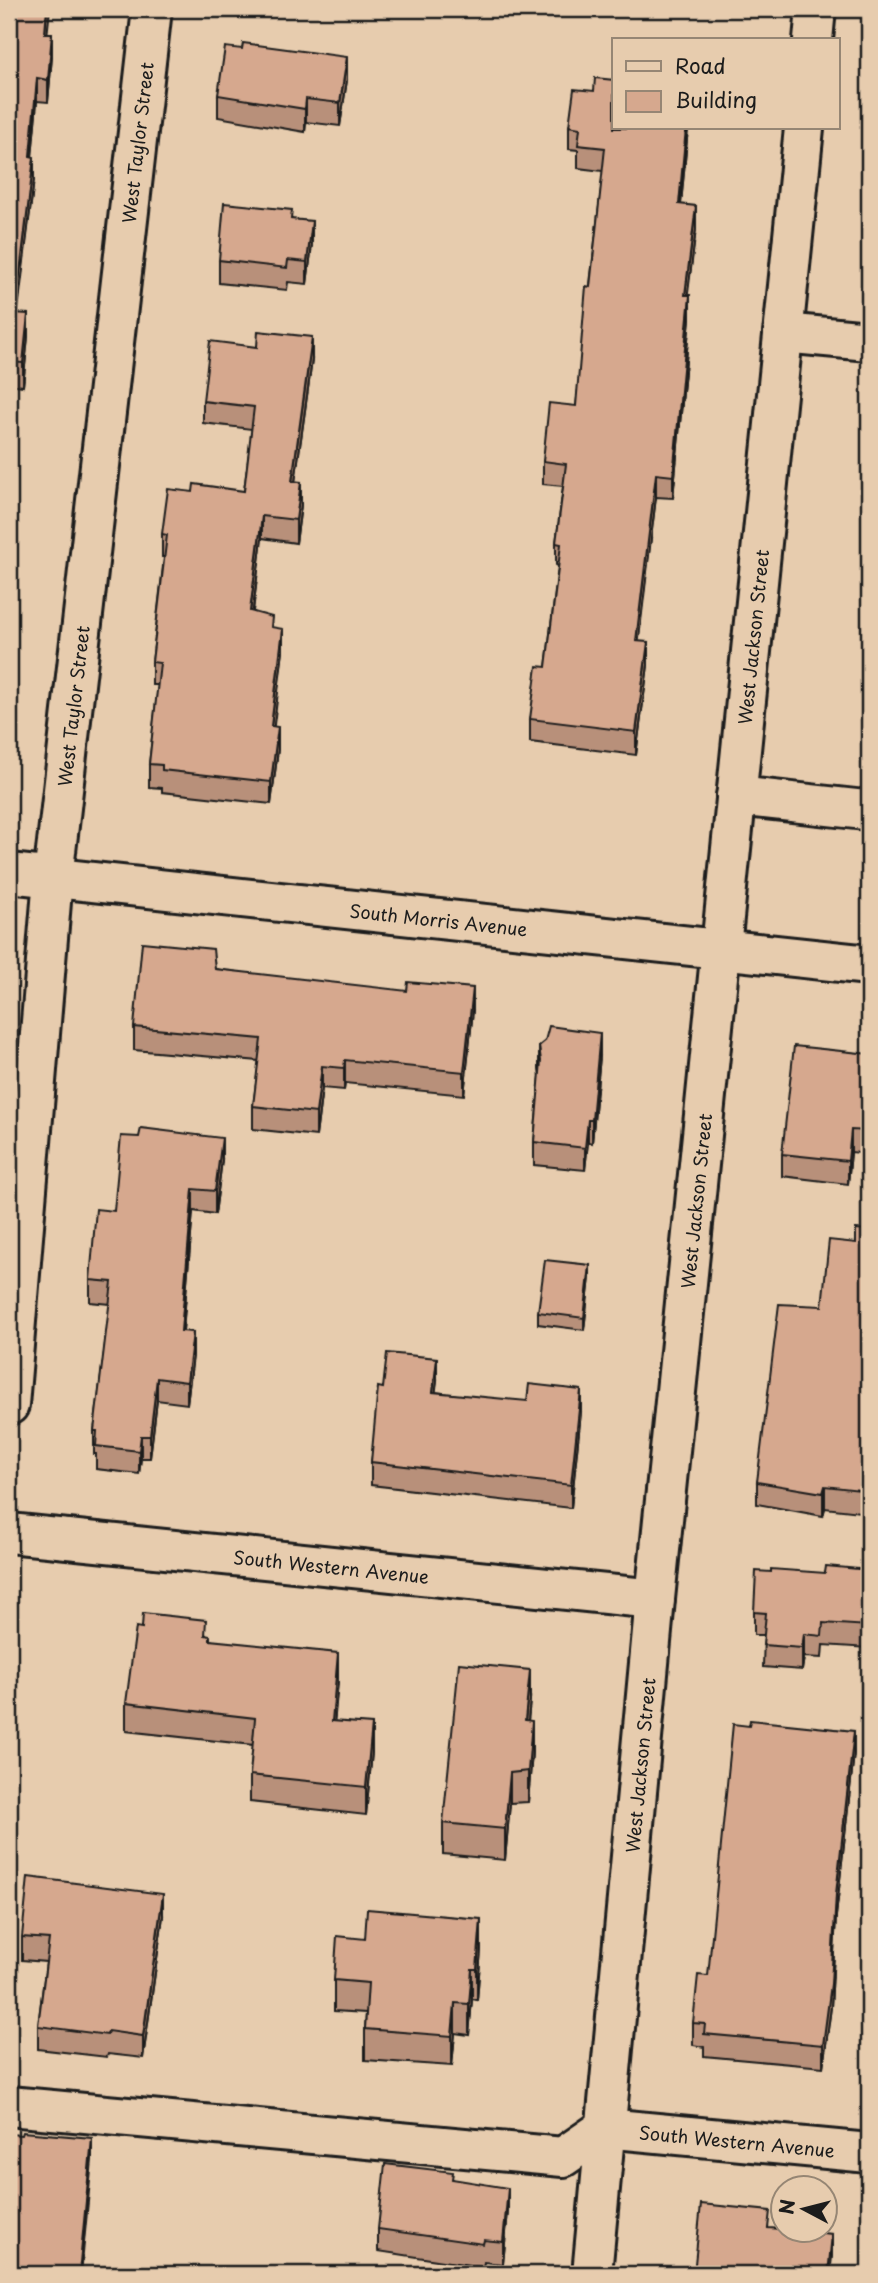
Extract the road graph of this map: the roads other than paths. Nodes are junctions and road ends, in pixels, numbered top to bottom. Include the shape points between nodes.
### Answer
1 (152, 9) edge
2 (816, 9) edge
3 (813, 38) edge
4 (804, 130) edge
5 (783, 333) junction
6 (869, 341) edge
7 (736, 796) junction
8 (869, 807) edge
9 (9, 873) edge
10 (53, 878) junction
11 (720, 949) junction
12 (869, 965) edge
13 (9, 1405) edge
14 (9, 1533) edge
15 (655, 1599) junction
16 (9, 2106) edge
17 (605, 2128) junction
18 (869, 2153) edge
19 (592, 2274) edge

1 - 10 street, West Taylor Street
2 - 3 street
4 - 5 street, West Jackson Street
5 - 6 street
5 - 7 street, West Jackson Street
7 - 8 street
7 - 11 street, West Jackson Street
9 - 10 street, South Morris Avenue
10 - 11 street, South Morris Avenue
10 - 13 street, West Taylor Street
11 - 12 street, South Morris Avenue
11 - 15 street, West Jackson Street
14 - 15 street, South Western Avenue
15 - 17 street, West Jackson Street
16 - 17 street via 563,2157
17 - 18 street, South Western Avenue
17 - 19 street, West Jackson Street

